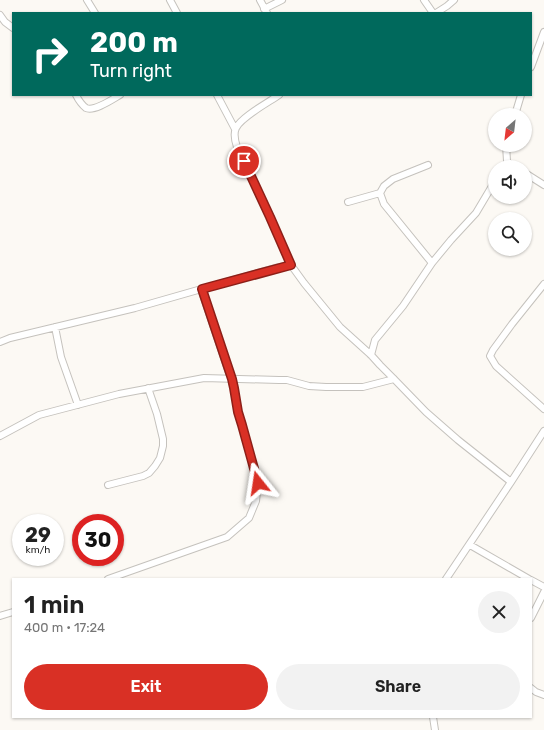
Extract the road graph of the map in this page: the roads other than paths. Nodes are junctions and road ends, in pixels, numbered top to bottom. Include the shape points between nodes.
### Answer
1 (87, 0) edge
2 (170, 0) edge
3 (260, 0) edge
4 (282, 0) edge
5 (424, 0) edge
6 (454, 0) edge
7 (265, 11) edge
8 (94, 12) edge
9 (176, 12) edge
10 (434, 12) edge
11 (437, 12) edge
12 (0, 15) edge
13 (2, 23) edge
14 (12, 28) edge
15 (544, 32) edge
16 (532, 64) edge
17 (77, 96) edge
18 (118, 96) edge
19 (218, 96) edge
20 (277, 96) edge
21 (521, 96) edge
22 (517, 108) edge
23 (235, 129) junction
24 (428, 164) dead end
25 (532, 177) edge
26 (544, 184) edge
27 (380, 193) junction
28 (488, 193) edge
29 (348, 202) dead end
30 (432, 263) junction
31 (291, 265) junction
32 (544, 284) edge
33 (202, 289) junction
34 (56, 327) junction
35 (0, 342) edge
36 (372, 355) junction
37 (394, 378) junction
38 (232, 379) junction
39 (148, 388) junction
40 (78, 404) junction
41 (544, 408) edge
42 (544, 431) edge
43 (0, 436) edge
44 (511, 482) junction
45 (108, 484) dead end
46 (470, 545) junction
47 (111, 578) edge
48 (447, 578) edge
49 (528, 578) edge
50 (532, 580) edge
51 (544, 587) edge
52 (544, 592) edge
53 (12, 612) edge
54 (0, 616) edge
55 (532, 616) edge
56 (532, 689) edge
57 (544, 694) edge
58 (433, 718) edge
59 (435, 730) edge

1 - 8 street
2 - 9 street
3 - 7 street
4 - 7 street
5 - 10 street
6 - 11 street
12 - 13 street
13 - 14 street
15 - 16 street
17 - 18 street via 87,108 93,108
19 - 23 street
20 - 23 street via 241,120
21 - 22 street
23 - 31 street via 234,138
24 - 27 street via 393,179
25 - 26 street
27 - 29 street
27 - 30 street via 384,204
28 - 30 street via 476,213
30 - 36 street via 403,306 375,340
31 - 33 street
31 - 36 street via 340,327
32 - 41 street via 490,356 496,366
33 - 34 street
33 - 38 street
34 - 35 street
34 - 40 street via 61,357
36 - 37 street
37 - 38 street via 363,387 309,386 287,380
37 - 44 street via 431,417
38 - 39 street via 204,378
38 - 47 street via 238,412 258,483 256,501 249,518 227,538
39 - 40 street
39 - 45 street via 163,439 160,458 149,473
40 - 43 street via 39,414
42 - 44 street
44 - 46 street
46 - 48 street
46 - 49 street
50 - 51 street
52 - 55 street
53 - 54 street
56 - 57 street
58 - 59 street

